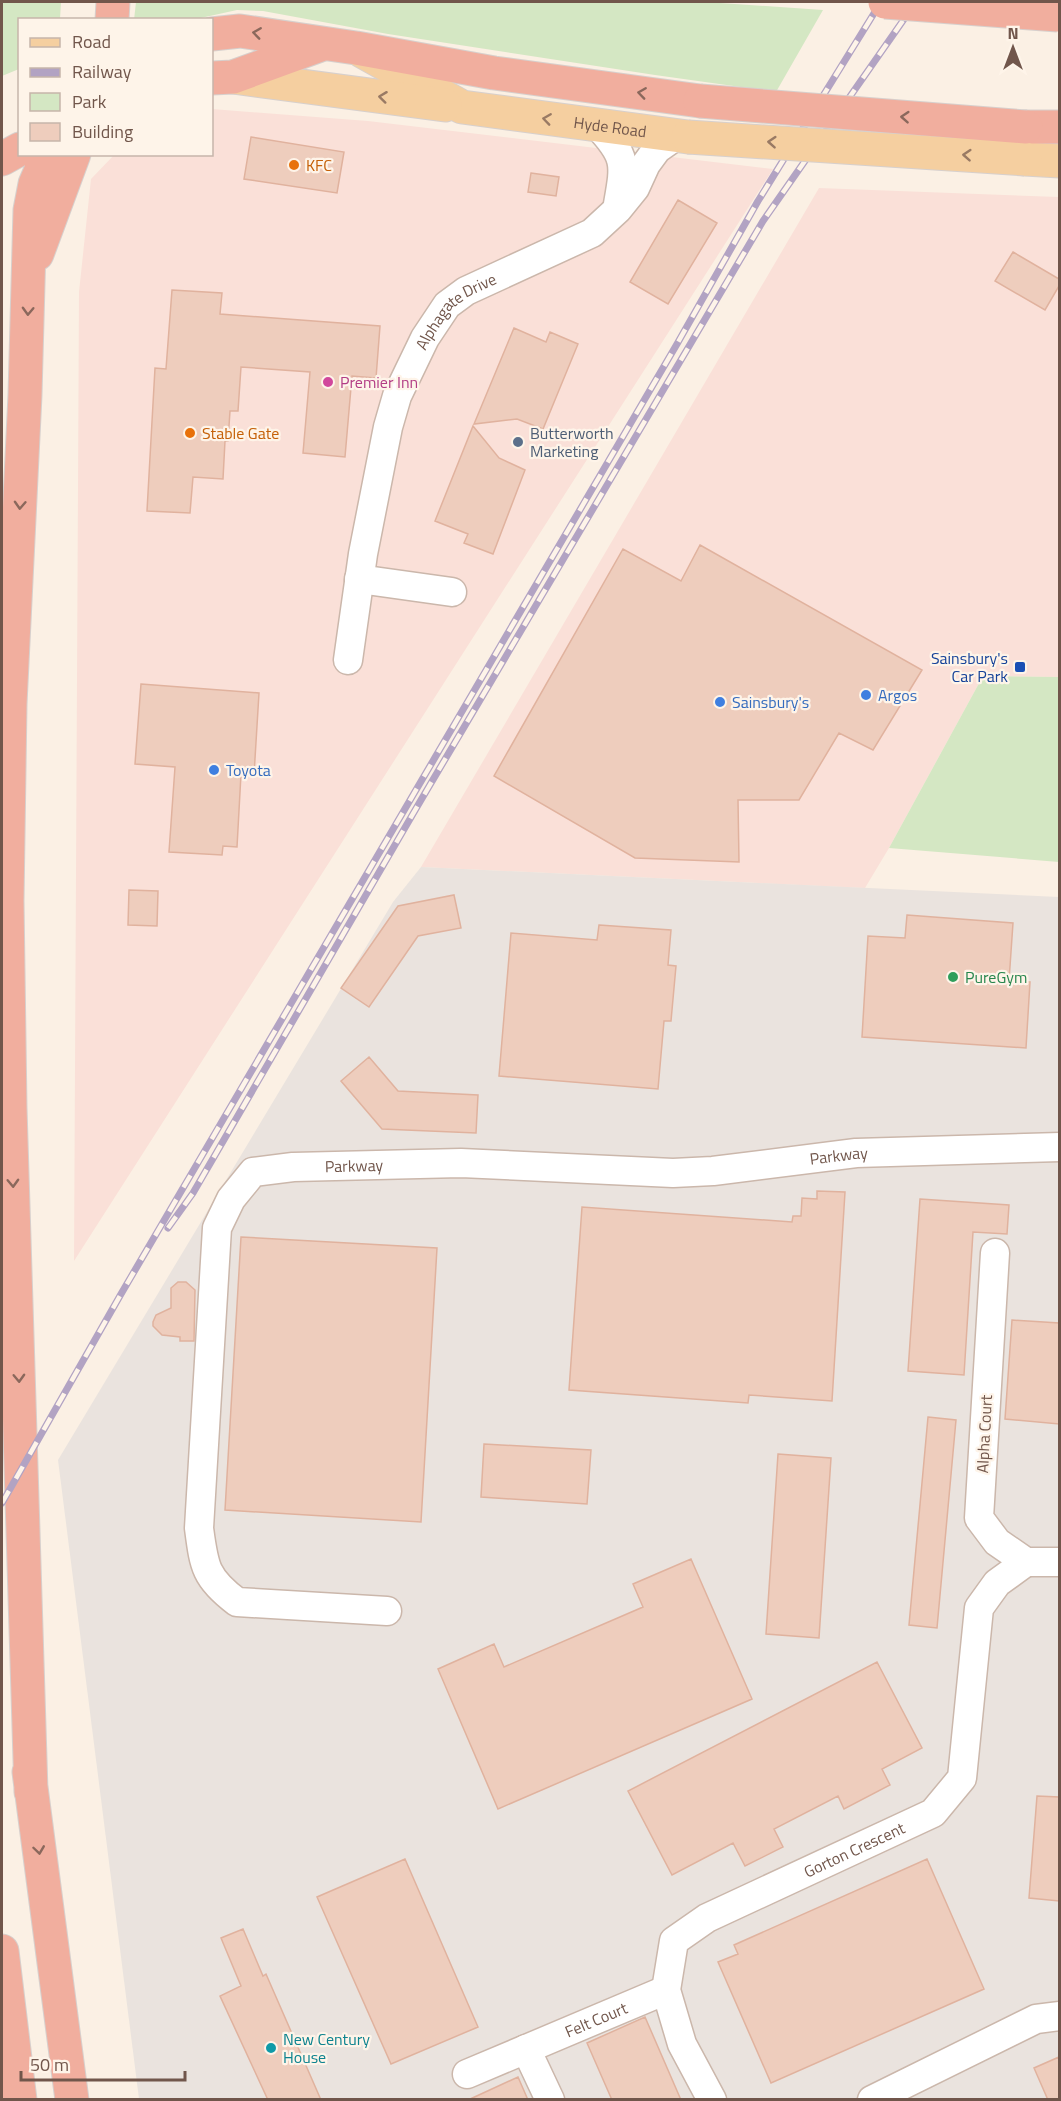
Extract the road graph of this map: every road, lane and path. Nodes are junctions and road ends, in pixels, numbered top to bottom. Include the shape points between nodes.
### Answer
1 (113, 2) edge
2 (885, 2) edge
3 (1059, 15) edge
4 (112, 18) edge
5 (213, 34) edge
6 (324, 43) junction
7 (356, 48) junction
8 (222, 78) edge
9 (462, 107) junction
10 (598, 126) junction
11 (1059, 127) edge
12 (683, 136) junction
13 (18, 150) edge
14 (47, 156) edge
15 (73, 156) edge
16 (2, 159) edge
17 (1059, 161) edge
18 (618, 209) junction
19 (42, 212) junction
20 (359, 579) junction
21 (452, 592) dead end
22 (348, 660) dead end
23 (1059, 1147) edge
24 (995, 1253) dead end
25 (2, 1498) edge
26 (1026, 1562) junction
27 (1059, 1562) edge
28 (387, 1611) dead end
29 (31, 1792) junction
30 (2, 1951) edge
31 (666, 1990) junction
32 (1059, 2016) edge
33 (526, 2049) junction
34 (467, 2074) dead end
35 (20, 2100) edge
36 (72, 2100) edge
37 (550, 2100) edge
38 (712, 2100) edge
39 (872, 2100) edge

1 - 4 highway
2 - 3 highway, bridge
6 -> 5 highway, Hyde Road via 240,31
6 - 7 highway, Hyde Road
6 - 8 highway
7 - 9 main road, Hyde Road
11 -> 7 highway, bridge via 700,101 494,73
9 -> 8 main road
10 -> 9 main road, Hyde Road
10 - 12 main road, Hyde Road
10 - 18 street via 617,146 624,168
17 -> 12 main road, Hyde Road, bridge
12 - 18 street, Alphagate Drive via 657,149
13 - 16 highway
14 - 19 highway via 36,184
15 - 19 highway
18 - 20 street, Alphagate Drive via 592,233 466,291 447,305 425,338 397,396
19 -> 29 highway via 29,272 10,704 7,901
20 - 21 street
20 - 22 street, Alphagate Drive
23 - 28 street, Parkway via 856,1153 673,1173 461,1163 293,1167 253,1172 231,1199 217,1228 200,1528 204,1565 221,1590 237,1602
24 - 26 street, Alpha Court via 979,1518 997,1542
25 - 29 highway
26 - 27 street
26 - 31 street, Gorton Crescent via 997,1582 979,1608 962,1778 933,1813 707,1918 674,1941
29 -> 36 highway
30 - 35 highway
31 - 33 street, Felt Court
31 - 38 street, Gorton Crescent via 682,2044
32 - 39 street via 1036,2019
33 - 34 street, Felt Court
33 - 37 street

